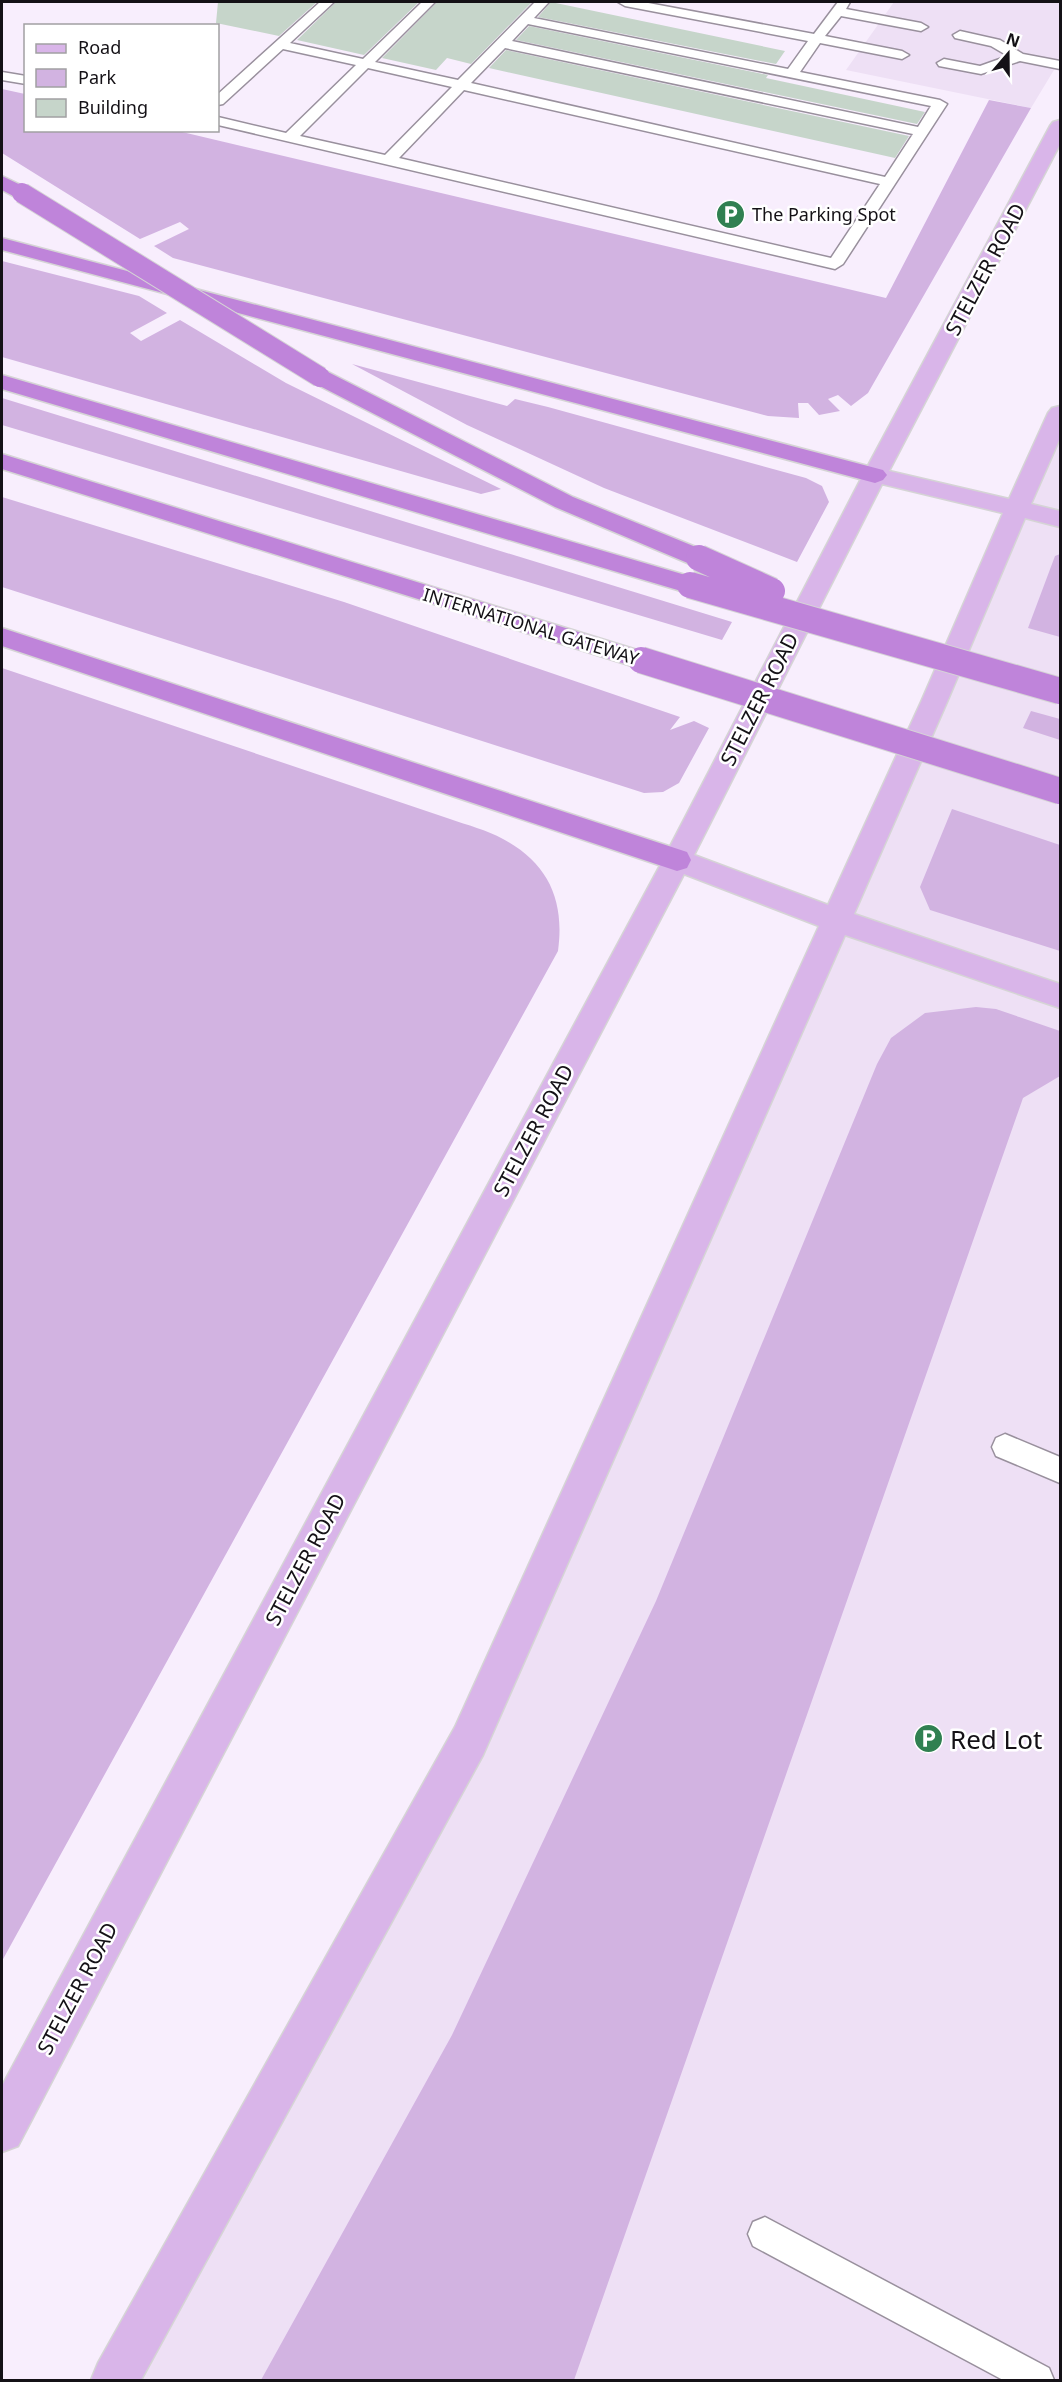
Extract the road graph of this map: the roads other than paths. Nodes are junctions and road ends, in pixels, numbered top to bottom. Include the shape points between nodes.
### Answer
1 (327, 2) edge
2 (429, 2) edge
3 (542, 2) edge
4 (625, 2) edge
5 (840, 6) edge
6 (526, 20) junction
7 (921, 27) dead end
8 (960, 35) dead end
9 (817, 40) junction
10 (503, 43) junction
11 (279, 44) junction
12 (902, 55) dead end
13 (1019, 57) junction
14 (944, 63) dead end
15 (365, 64) junction
16 (1060, 65) edge
17 (791, 74) junction
18 (2, 76) edge
19 (24, 81) edge
20 (462, 86) junction
21 (219, 100) edge
22 (219, 120) edge
23 (1060, 126) edge
24 (922, 132) junction
25 (290, 137) junction
26 (389, 160) junction
27 (2, 182) edge
28 (889, 182) junction
29 (2, 244) edge
30 (2, 382) edge
31 (1060, 413) edge
32 (2, 461) edge
33 (875, 475) junction
34 (1016, 509) junction
35 (1060, 519) edge
36 (2, 637) edge
37 (881, 639) junction
38 (1060, 691) edge
39 (1060, 791) edge
40 (677, 860) junction
41 (836, 920) junction
42 (1060, 996) edge
43 (1005, 1447) dead end
44 (1060, 1470) edge
45 (2, 2130) edge
46 (765, 2234) dead end
47 (115, 2380) edge
48 (1037, 2380) edge

1 - 11 lane
2 - 15 lane
3 - 6 lane
4 - 9 lane
5 - 7 lane
5 - 9 lane
6 - 10 lane
6 - 17 lane
8 - 13 lane via 995,43
9 - 12 lane
9 - 17 lane
10 - 20 lane
10 - 24 lane
11 - 15 lane
11 - 21 lane
13 - 14 lane via 981,70
13 - 16 lane
15 - 20 lane
15 - 25 lane
17 - 24 lane via 940,104
18 - 19 lane
20 - 26 lane
20 - 28 lane
22 - 25 lane
23 - 33 main road, STELZER ROAD
24 - 28 lane
25 - 26 lane
26 - 28 lane via 836,264
27 - 37 highway, bridge via 320,377 564,502
29 - 33 highway
30 - 37 highway, bridge
31 - 34 main road
32 - 39 highway, INTERNATIONAL GATEWAY, bridge
33 - 34 main road
33 - 40 main road, STELZER ROAD
34 - 35 main road
34 - 41 main road
36 - 40 highway
37 - 38 highway, bridge
40 - 41 main road
40 - 45 main road, STELZER ROAD
41 - 42 main road
41 - 47 main road via 469,1741
43 - 44 lane
46 - 48 lane

